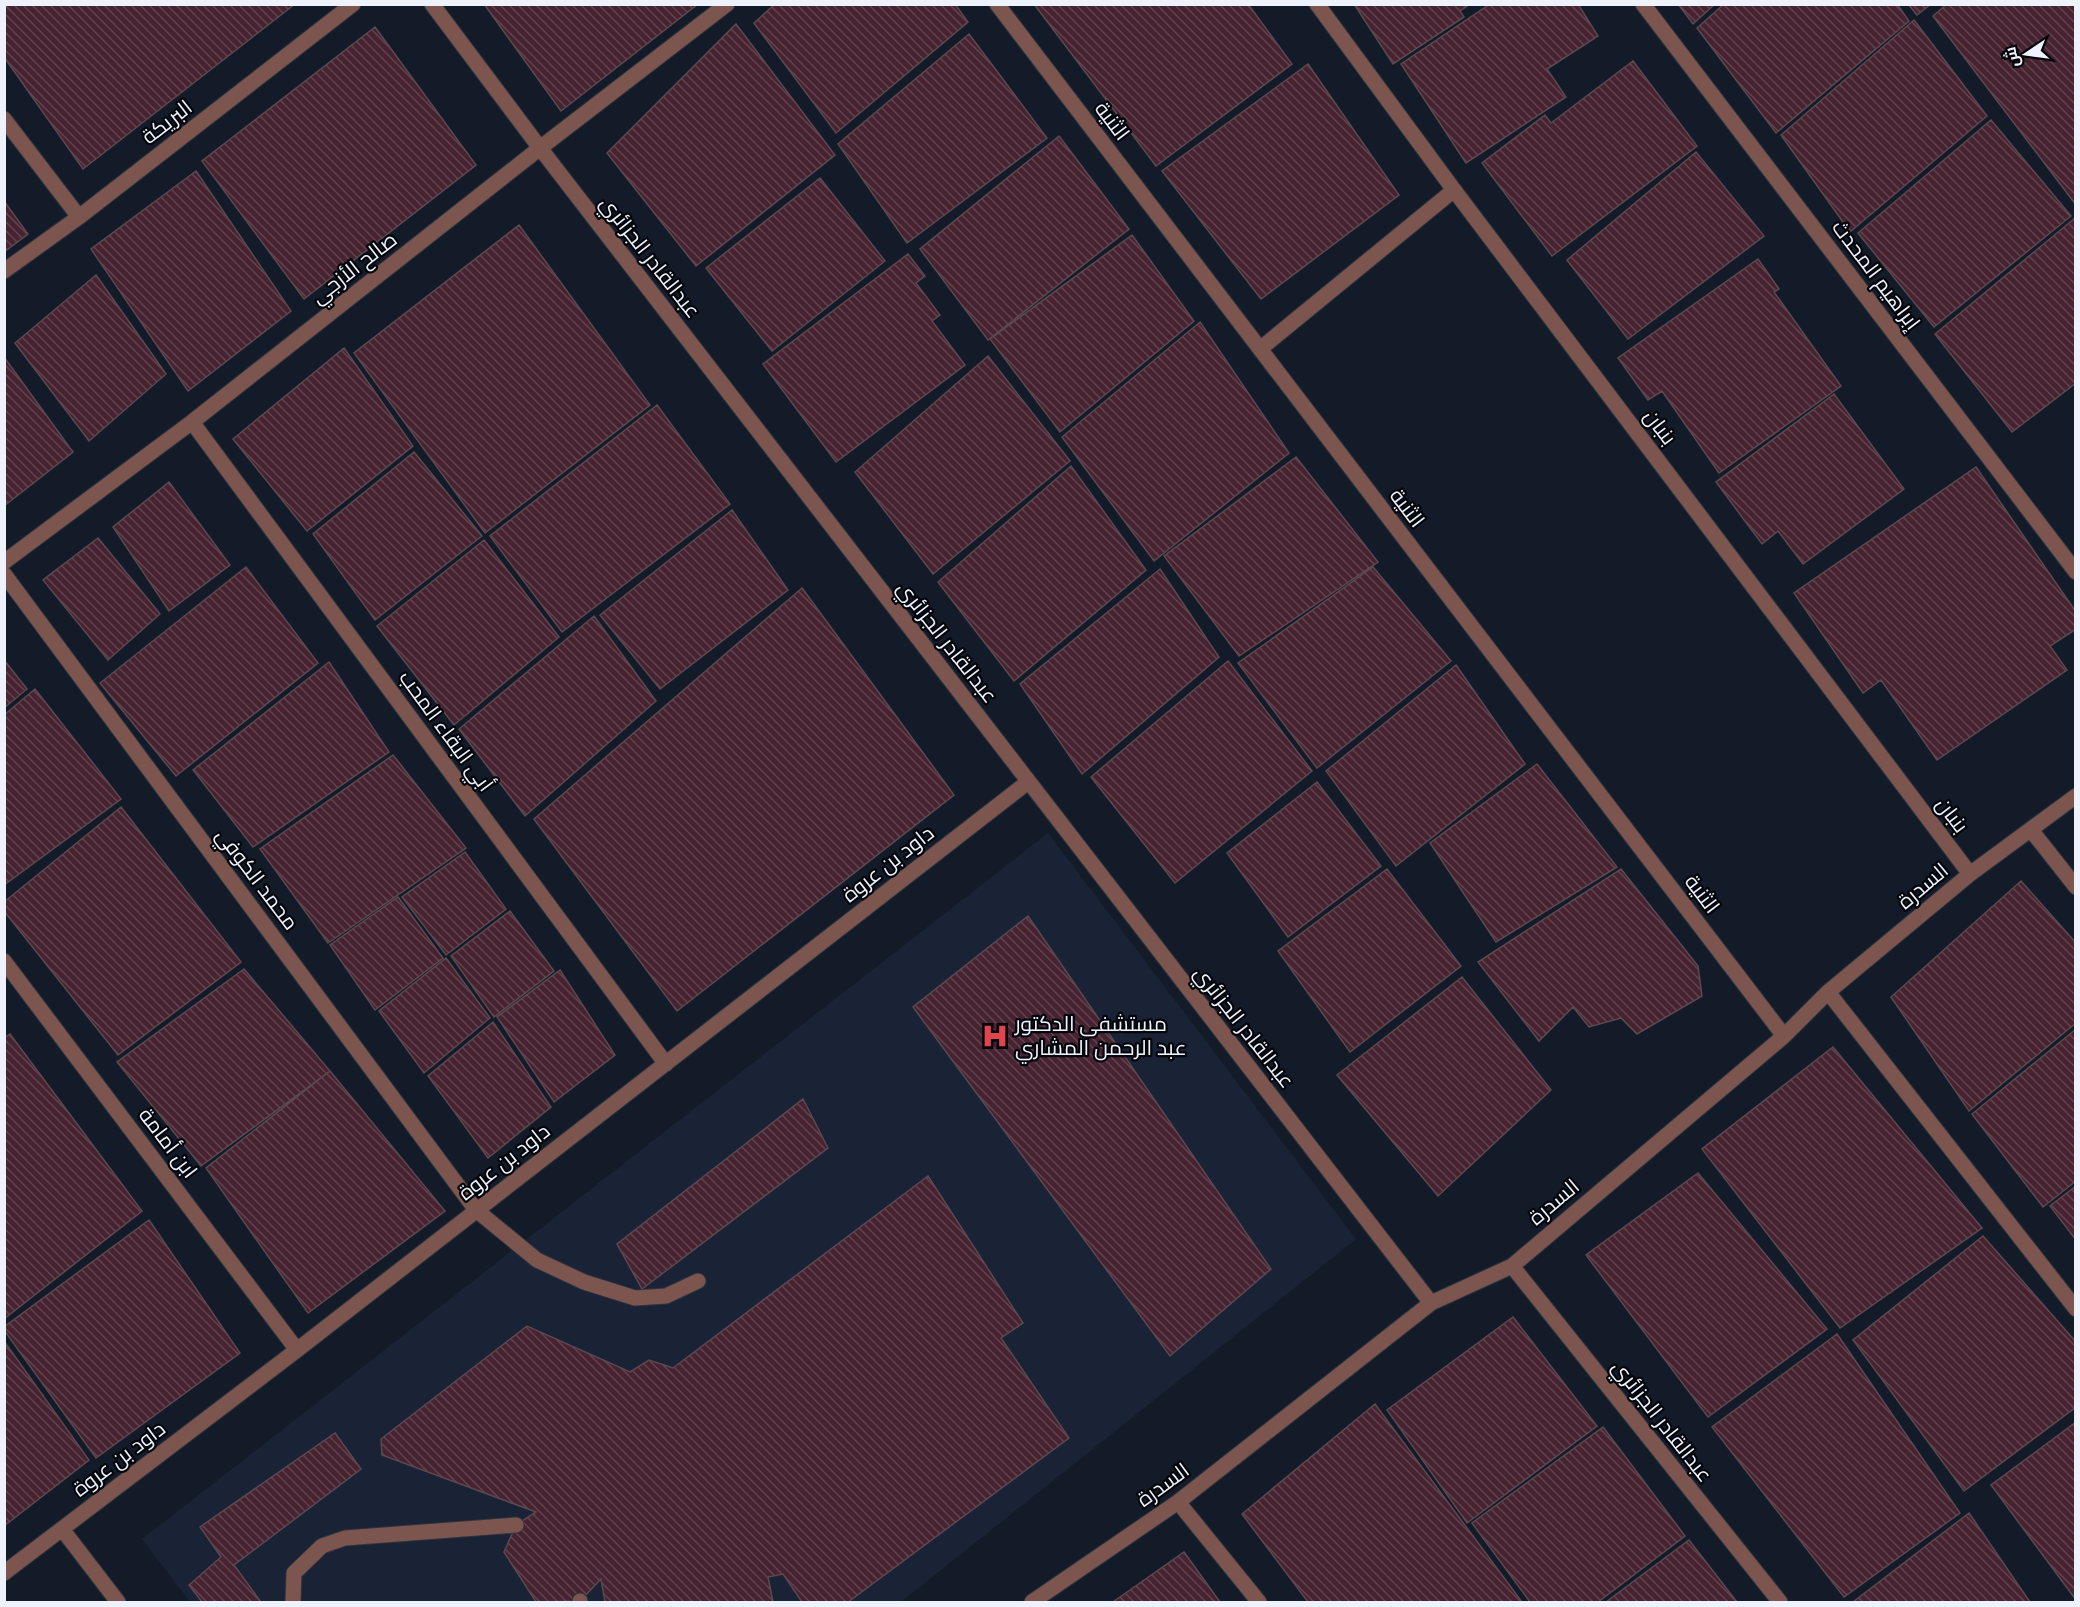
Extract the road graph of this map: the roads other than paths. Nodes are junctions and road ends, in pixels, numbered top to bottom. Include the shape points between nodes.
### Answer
1 (353, 4) edge
2 (432, 4) edge
3 (727, 4) edge
4 (997, 4) edge
5 (1317, 4) edge
6 (1643, 4) edge
7 (4, 119) edge
8 (540, 148) junction
9 (1454, 190) junction
10 (79, 217) junction
11 (4, 271) edge
12 (1260, 349) junction
13 (192, 422) junction
14 (4, 562) edge
15 (2076, 572) edge
16 (4, 574) edge
17 (1028, 782) junction
18 (2076, 795) edge
19 (2031, 830) junction
20 (1970, 874) junction
21 (2076, 887) edge
22 (4, 961) edge
23 (1828, 992) junction
24 (1784, 1036) junction
25 (666, 1064) junction
26 (476, 1210) junction
27 (1512, 1266) junction
28 (698, 1281) dead end
29 (1431, 1303) junction
30 (2076, 1309) edge
31 (297, 1350) junction
32 (1178, 1502) junction
33 (516, 1525) dead end
34 (62, 1529) junction
35 (4, 1573) edge
36 (117, 1602) edge
37 (293, 1602) edge
38 (1032, 1602) edge
39 (1259, 1602) edge
40 (1780, 1602) edge

1 - 10 street, البريكة
2 - 8 street, عبدالقادر الجزائري
3 - 8 street, صالح الأزجي
4 - 12 street, الثنية
5 - 9 street, بنبان
6 - 15 street, إبراهيم المحدث
7 - 10 street
8 - 13 street, صالح الأزجي
8 - 17 street, عبدالقادر الجزائري
9 - 12 street
9 - 20 street, بنبان
10 - 11 street, البريكة
12 - 24 street, الثنية
13 - 14 street, صالح الأزجي
13 - 25 street, أبي البقاء المحب
16 - 26 street, محمد الكوفي
17 - 25 street, داود بن عروة
17 - 29 street, عبدالقادر الجزائري
18 - 19 street, السدرة
19 - 20 street, السدرة
19 - 21 street
20 - 23 street, السدرة
22 - 31 street, ابن أمامة
23 - 24 street, السدرة
23 - 30 street
24 - 27 street, السدرة
25 - 26 street, داود بن عروة
26 - 28 street, محمد الكوفي via 537,1260 584,1282 635,1298 666,1296
26 - 31 street, داود بن عروة
27 - 29 street, السدرة
27 - 40 street, عبدالقادر الجزائري
29 - 32 street, السدرة
31 - 34 street, داود بن عروة
32 - 38 street, السدرة
32 - 39 street
33 - 37 street via 345,1538 322,1546 294,1573
34 - 35 street, داود بن عروة
34 - 36 street

